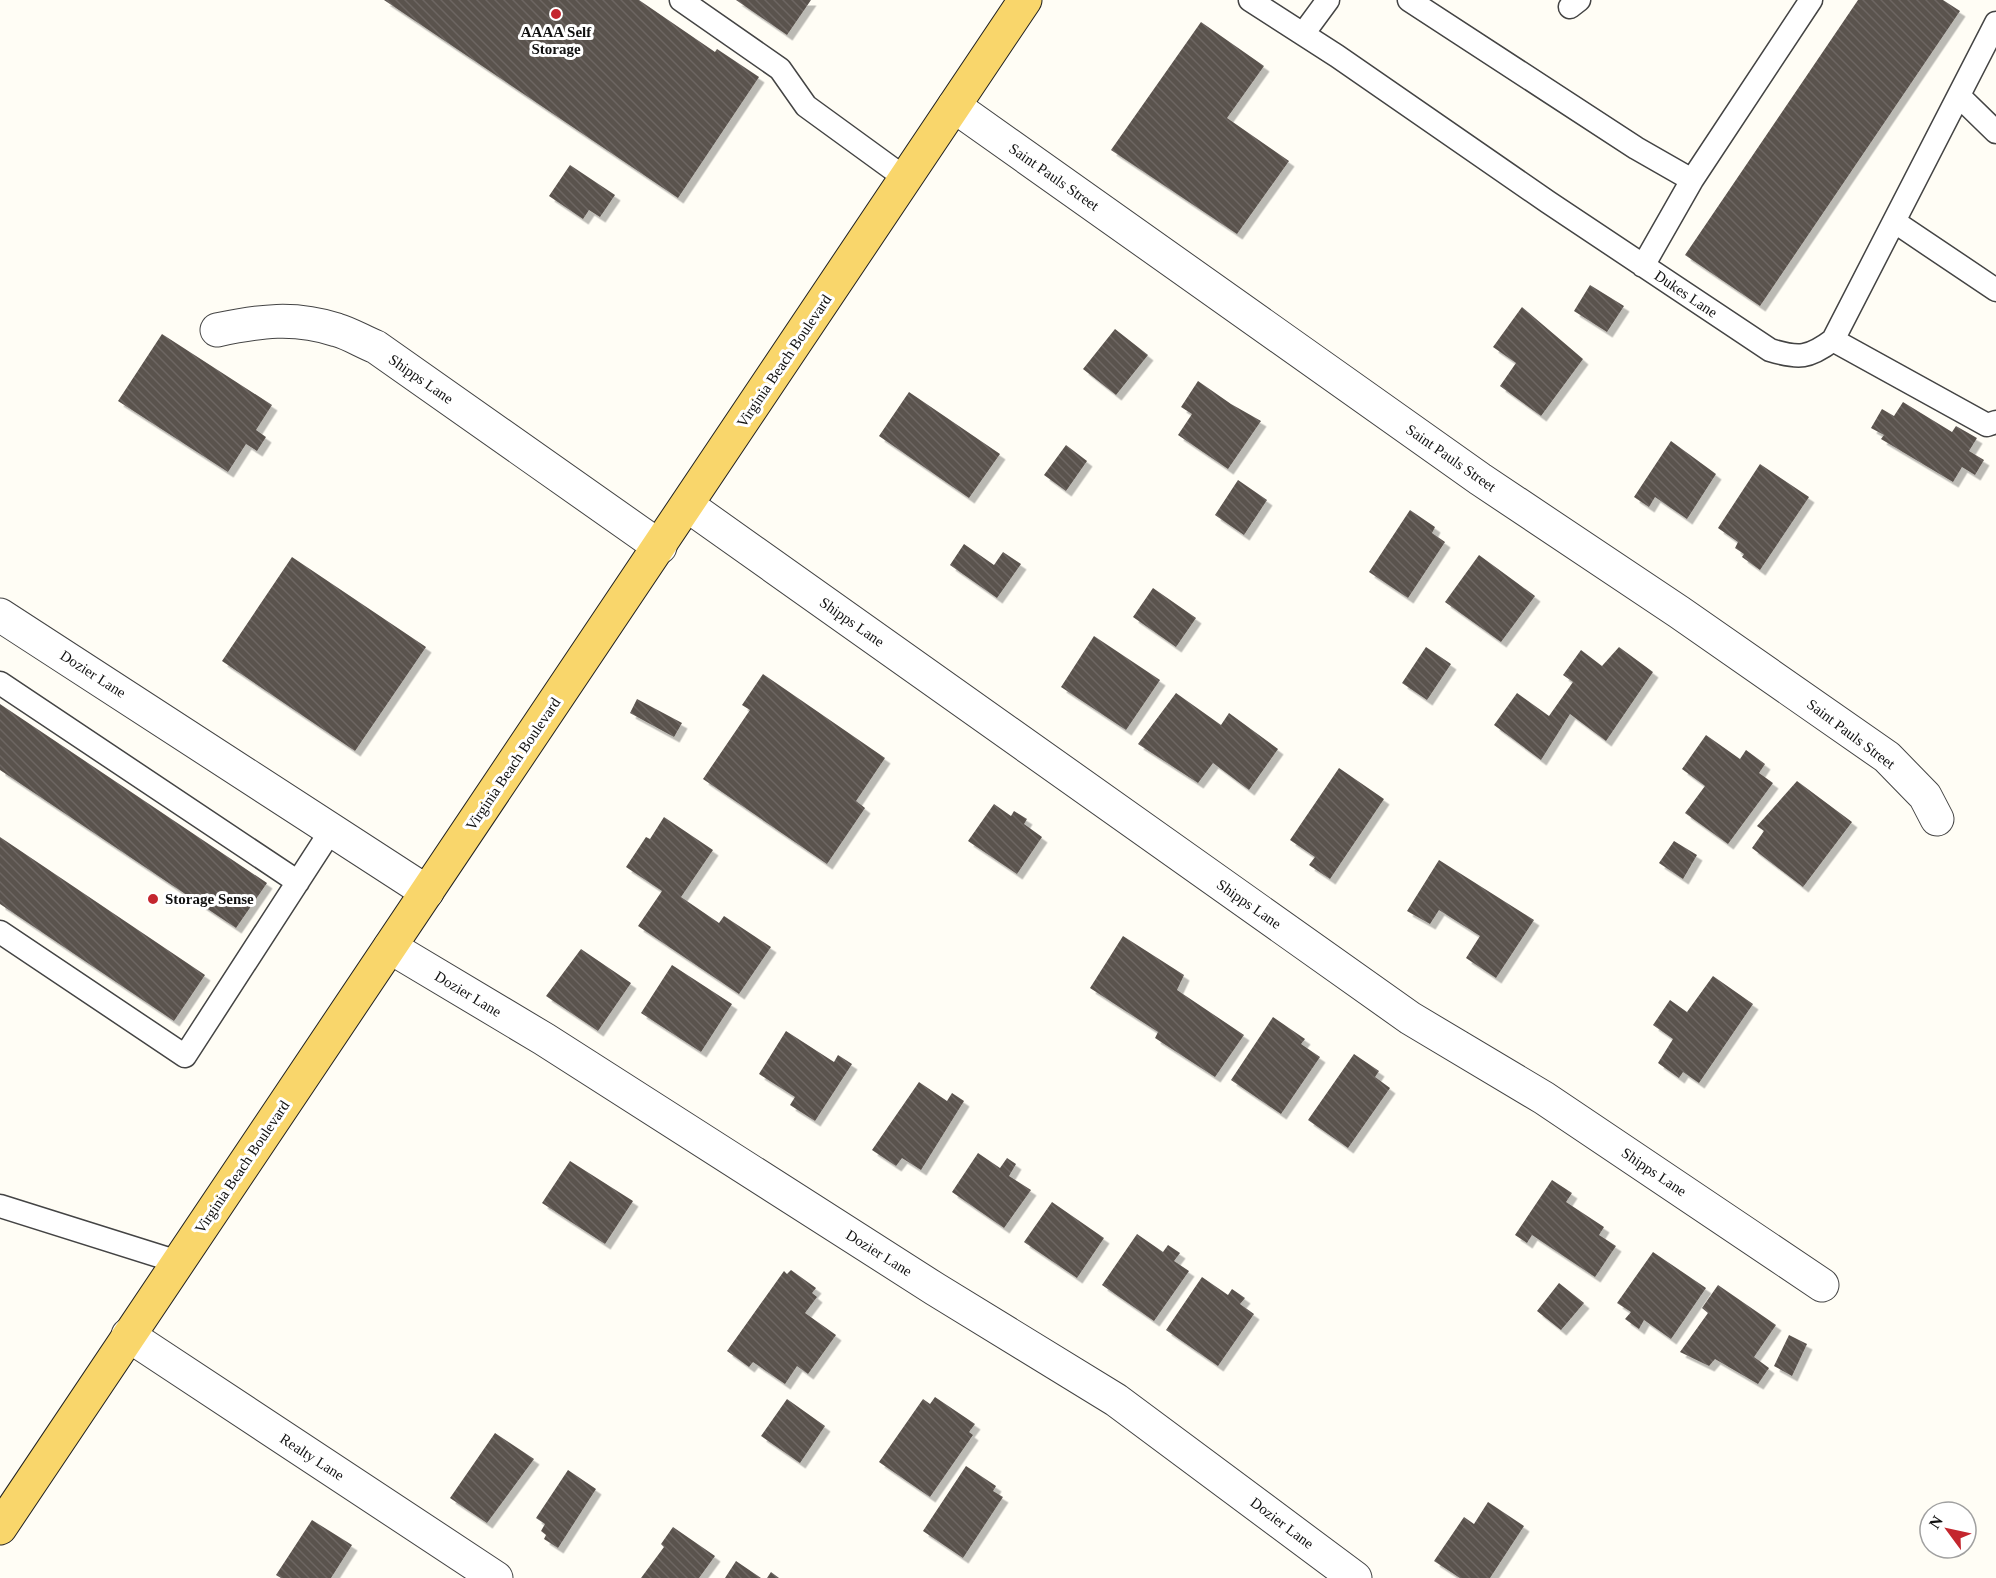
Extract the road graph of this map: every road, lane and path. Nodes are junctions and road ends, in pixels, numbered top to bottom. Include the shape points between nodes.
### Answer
1 (681, 0) edge
2 (1025, 0) edge
3 (1250, 0) edge
4 (1328, 0) edge
5 (1409, 0) edge
6 (1811, 0) edge
7 (1996, 23) edge
8 (1303, 34) junction
9 (1959, 96) junction
10 (954, 106) junction
11 (1996, 132) edge
12 (905, 178) junction
13 (1692, 180) junction
14 (1895, 222) junction
15 (1643, 266) junction
16 (1996, 290) edge
17 (217, 330) dead end
18 (1833, 340) junction
19 (1996, 423) edge
20 (687, 505) junction
21 (660, 547) junction
22 (0, 615) edge
23 (0, 683) edge
24 (1937, 819) dead end
25 (332, 830) junction
26 (298, 882) junction
27 (427, 892) junction
28 (0, 933) edge
29 (390, 947) junction
30 (0, 1206) edge
31 (178, 1262) junction
32 (1822, 1285) dead end
33 (128, 1335) junction
34 (0, 1528) edge
35 (496, 1578) edge
36 (1355, 1578) edge

1 - 12 lane via 780,69 806,106
2 - 10 main road, Virginia Beach Boulevard
3 - 8 lane, Dukes Lane
4 - 8 lane
5 - 13 lane via 1636,148
6 - 13 lane
7 - 9 lane
8 - 15 lane, Dukes Lane
9 - 11 lane
9 - 14 lane
10 - 12 main road, Virginia Beach Boulevard
10 - 24 street, Saint Pauls Street via 1480,479 1887,757 1925,796
12 - 20 main road, Virginia Beach Boulevard
13 - 15 lane
14 - 16 lane
14 - 18 lane
15 - 18 lane, Dukes Lane via 1770,351 1791,356 1816,353
17 - 21 street, Shipps Lane via 257,321 298,321 338,330 376,347
18 - 19 lane via 1987,425
20 - 21 main road, Virginia Beach Boulevard
20 - 32 street, Shipps Lane via 1410,1018 1544,1098
21 - 27 main road, Virginia Beach Boulevard
22 - 25 street, Dozier Lane
23 - 26 lane
25 - 26 lane
25 - 27 street, Dozier Lane
26 - 28 lane via 185,1056
27 - 29 main road, Virginia Beach Boulevard
29 - 31 main road, Virginia Beach Boulevard
29 - 36 street, Dozier Lane via 544,1039 1116,1400
30 - 31 lane
31 - 33 main road, Virginia Beach Boulevard
33 - 34 main road, Virginia Beach Boulevard
33 - 35 street, Realty Lane

